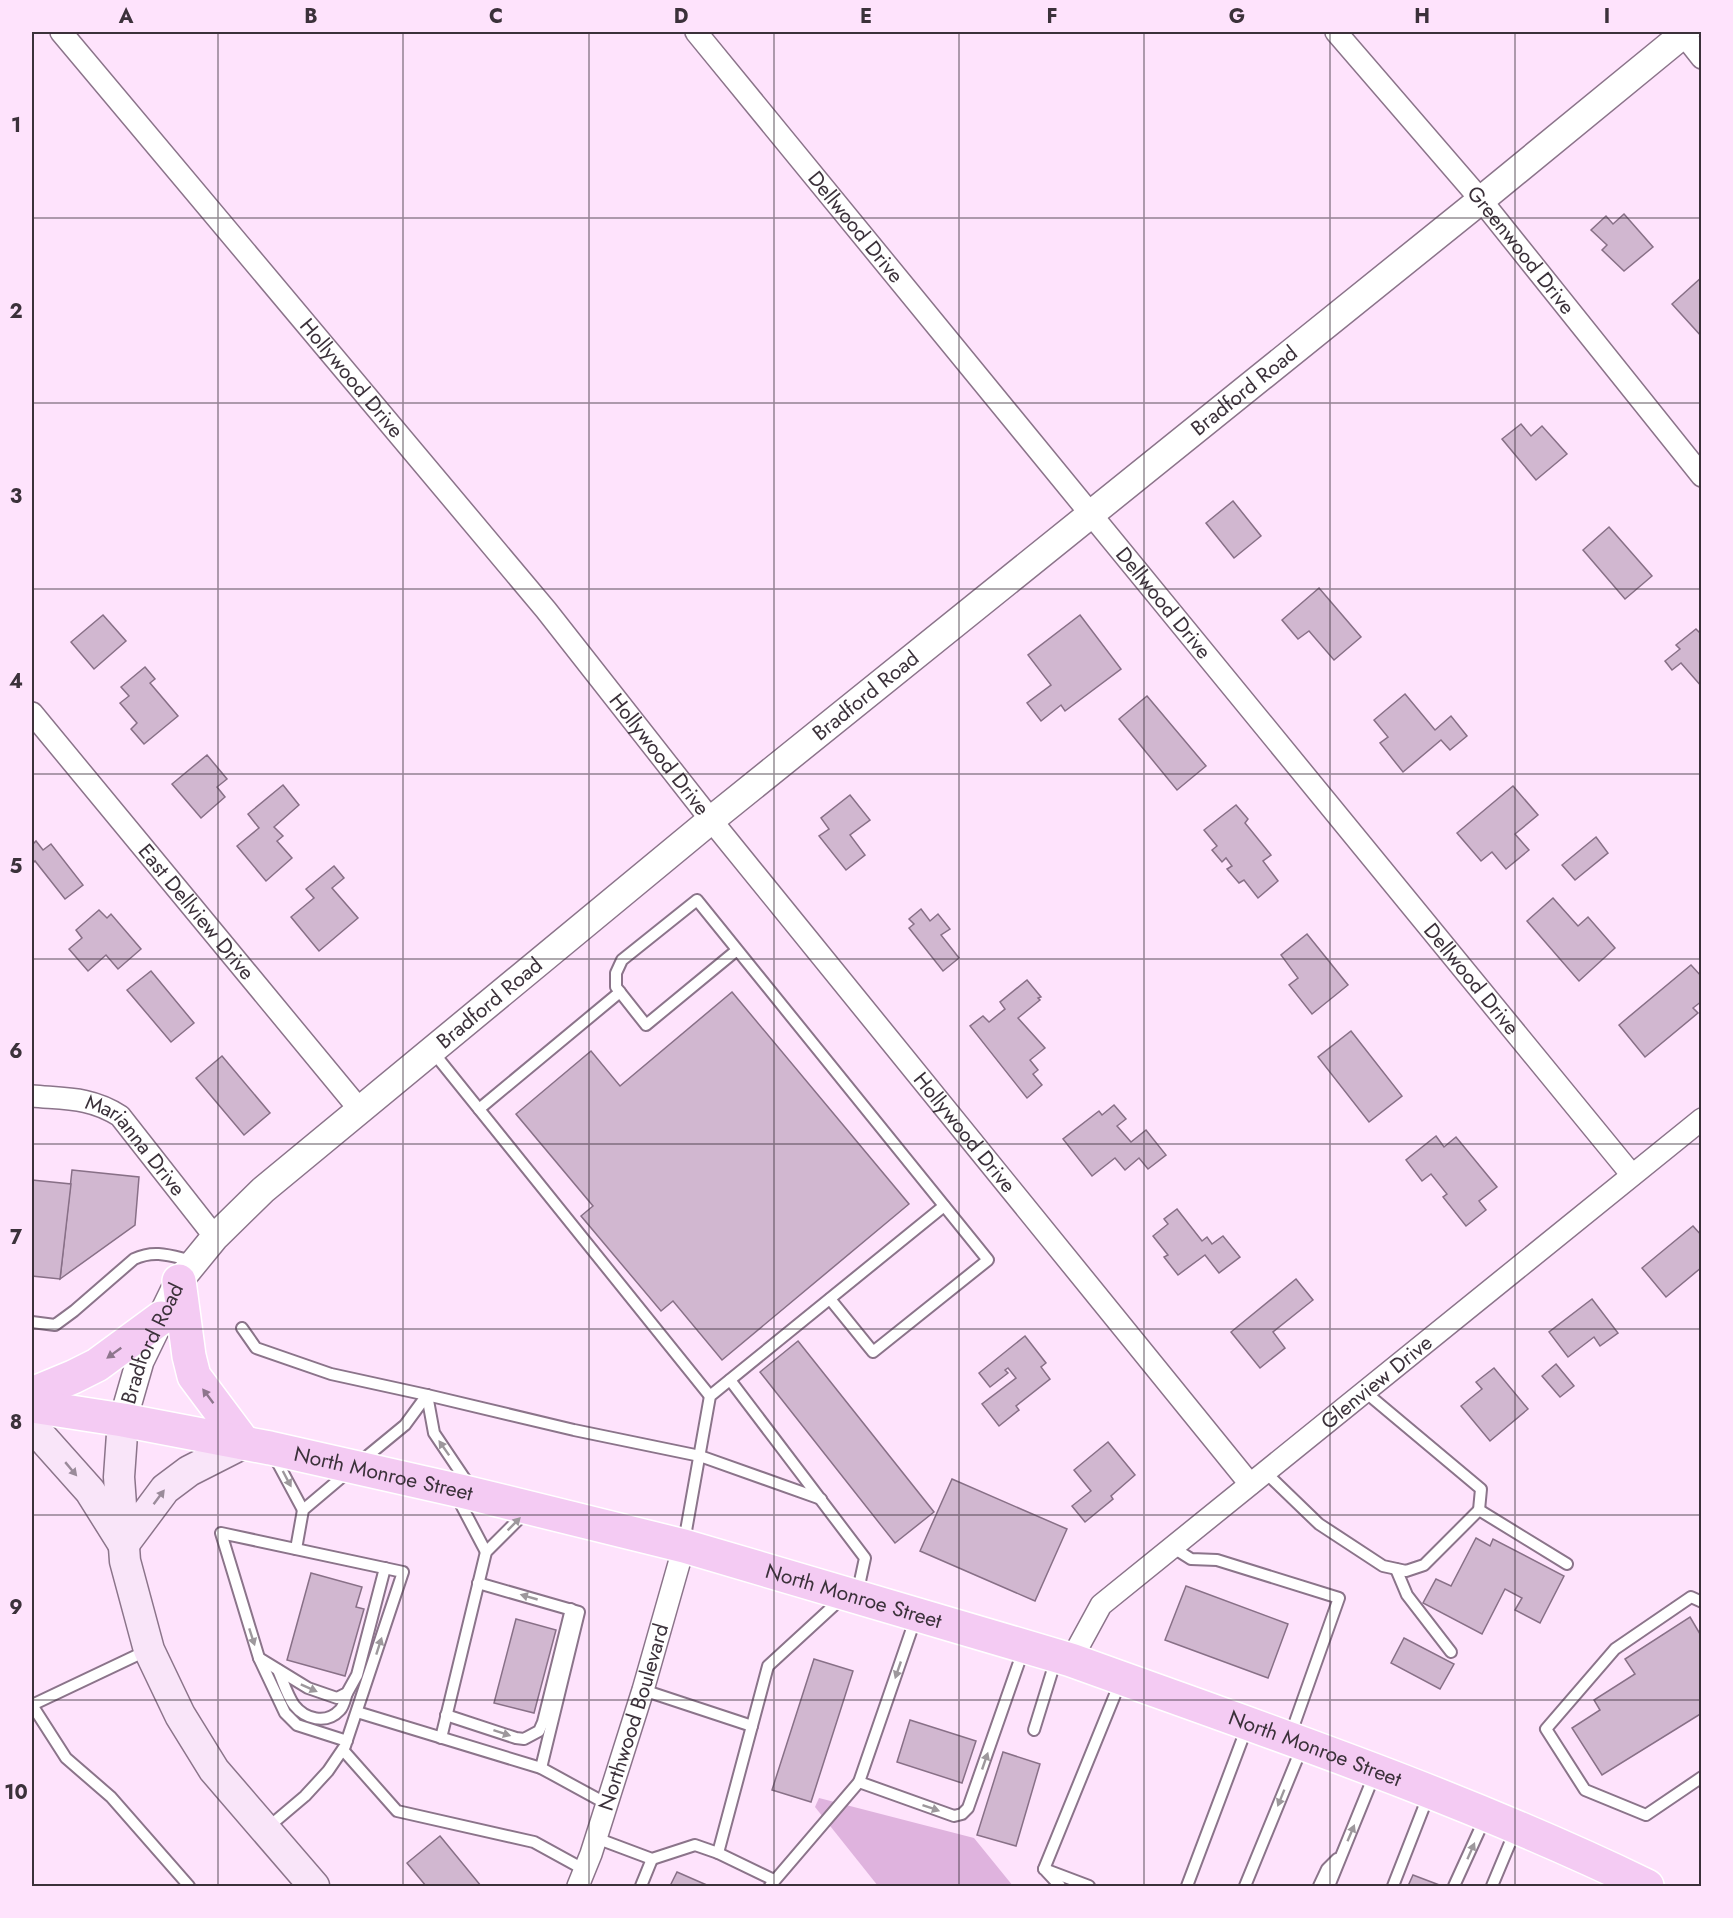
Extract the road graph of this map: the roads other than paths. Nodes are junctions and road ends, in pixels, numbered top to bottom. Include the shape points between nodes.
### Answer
1 (61, 32) edge
2 (696, 32) edge
3 (1336, 32) edge
4 (1684, 33) edge
5 (1701, 58) edge
6 (1481, 200) junction
7 (1701, 476) edge
8 (1092, 513) junction
9 (32, 713) edge
10 (711, 820) junction
11 (737, 950) junction
12 (620, 992) junction
13 (433, 1052) junction
14 (32, 1096) edge
15 (478, 1109) junction
16 (360, 1110) junction
17 (1701, 1119) edge
18 (1632, 1175) junction
19 (944, 1206) junction
20 (215, 1237) junction
21 (188, 1271) junction
22 (830, 1299) junction
23 (161, 1318) junction
24 (32, 1322) edge
25 (242, 1328) dead end
26 (730, 1380) junction
27 (1364, 1391) junction
28 (32, 1394) edge
29 (427, 1395) junction
30 (711, 1396) junction
31 (32, 1406) edge
32 (123, 1420) junction
33 (32, 1426) edge
34 (257, 1446) junction
35 (700, 1456) junction
36 (355, 1467) junction
37 (1257, 1478) junction
38 (465, 1492) junction
39 (821, 1498) junction
40 (530, 1508) junction
41 (303, 1510) junction
42 (1479, 1510) junction
43 (124, 1544) junction
44 (684, 1546) junction
45 (1172, 1547) junction
46 (296, 1549) junction
47 (486, 1552) junction
48 (1567, 1564) dead end
49 (385, 1568) junction
50 (1396, 1569) junction
51 (478, 1583) junction
52 (851, 1596) junction
53 (1701, 1602) edge
54 (572, 1610) junction
55 (917, 1615) junction
56 (1025, 1645) junction
57 (148, 1650) junction
58 (1451, 1652) dead end
59 (1064, 1657) junction
60 (259, 1658) junction
61 (278, 1670) junction
62 (1122, 1678) junction
63 (643, 1690) junction
64 (348, 1693) junction
65 (32, 1705) edge
66 (357, 1712) junction
67 (446, 1715) junction
68 (1249, 1724) junction
69 (752, 1726) junction
70 (1034, 1730) dead end
71 (441, 1738) junction
72 (1296, 1741) junction
73 (345, 1745) junction
74 (541, 1768) junction
75 (1376, 1770) junction
76 (1701, 1777) edge
77 (859, 1782) junction
78 (1430, 1791) junction
79 (607, 1804) junction
80 (1487, 1815) junction
81 (1517, 1827) junction
82 (265, 1830) junction
83 (596, 1838) junction
84 (1343, 1852) junction
85 (718, 1853) junction
86 (652, 1859) junction
87 (1044, 1869) junction
88 (582, 1878) edge
89 (772, 1883) edge
90 (189, 1887) edge
91 (314, 1887) edge
92 (641, 1887) edge
93 (1060, 1887) edge
94 (1089, 1887) edge
95 (1187, 1887) edge
96 (1245, 1887) edge
97 (1320, 1887) edge
98 (1329, 1887) edge
99 (1393, 1887) edge
100 (1454, 1887) edge
101 (1492, 1887) edge
102 (1647, 1887) edge

1 - 10 street, Hollywood Drive via 546,610
2 - 8 street, Dellwood Drive
3 - 6 street, Greenwood Drive
4 - 5 street
4 - 6 street, Bradford Road
6 - 7 street, Greenwood Drive
6 - 8 street, Bradford Road
8 - 10 street, Bradford Road
8 - 18 street, Dellwood Drive
9 - 16 street, East Dellview Drive
10 - 13 street, Bradford Road
10 - 37 street, Hollywood Drive
11 - 12 lane via 646,1025
11 - 12 lane via 697,900 622,960 615,973
11 - 19 lane
12 - 15 lane
13 - 15 lane
13 - 16 street, Bradford Road
14 - 20 street, Marianna Drive via 82,1100 105,1106 120,1116
15 - 30 lane
16 - 20 street, Bradford Road via 263,1190
17 - 18 street, Glenview Drive
18 - 27 street, Glenview Drive
19 - 22 lane
19 - 22 lane via 988,1260 873,1352
20 - 21 street, Bradford Road
21 - 23 street, Bradford Road
21 - 24 lane via 160,1252 143,1255 55,1325
34 -> 21 main road via 194,1376 189,1356
22 - 26 lane
23 -> 28 main road via 97,1365
23 - 32 street, Bradford Road via 140,1361
25 - 29 lane via 256,1348 267,1352 331,1374
26 - 30 lane
26 - 39 lane
27 - 37 street, Glenview Drive
27 - 42 lane via 1481,1489
29 - 35 lane
29 - 36 lane via 405,1425
38 -> 29 lane via 434,1432
30 - 35 lane
31 - 32 main road, North Monroe Street
32 - 34 main road, North Monroe Street
32 - 43 main road via 118,1477
33 -> 43 main road via 90,1491
34 - 36 main road, North Monroe Street
34 -> 41 lane
43 -> 34 main road via 165,1489 189,1471
35 - 39 lane
35 - 44 lane
36 - 38 main road, North Monroe Street
36 - 41 lane
37 - 45 street, Glenview Drive
37 - 50 lane via 1383,1566
38 - 40 main road, North Monroe Street
38 - 47 lane
39 - 52 lane via 865,1558
40 - 44 main road, North Monroe Street
47 -> 40 lane
41 - 46 lane
42 - 48 lane
42 - 50 lane via 1424,1565 1406,1572
43 - 57 main road
44 - 52 main road, North Monroe Street
44 - 63 street, Northwood Boulevard
45 - 59 street, Glenview Drive via 1101,1605
45 - 72 lane via 1191,1559 1217,1560 1339,1598
46 - 49 lane
46 -> 60 lane via 221,1533
47 - 51 lane
49 - 64 lane via 357,1675
66 -> 49 lane via 403,1572
50 - 58 lane via 1407,1595
54 -> 51 lane
51 - 67 lane
52 - 55 main road, North Monroe Street
52 - 69 lane via 768,1666
53 - 76 lane via 1691,1597 1615,1649 1546,1729 1585,1790 1646,1815
67 -> 54 lane via 516,1738 531,1737 539,1731
54 - 74 lane via 579,1612
55 - 56 main road, North Monroe Street
55 -> 77 lane
56 - 59 main road, North Monroe Street
77 -> 56 lane via 954,1816 962,1814 968,1808
57 - 65 lane
57 - 82 main road via 180,1715 214,1770
59 - 62 main road, North Monroe Street
59 - 70 lane
60 - 61 lane
60 - 73 lane via 285,1713 297,1725
61 -> 64 lane via 317,1692 337,1698
61 - 64 lane via 293,1704 313,1719 327,1718 340,1710
62 - 68 main road, North Monroe Street
62 - 87 lane
63 - 69 lane
63 - 79 street, Northwood Boulevard
65 - 90 lane via 66,1758 111,1797
66 - 71 lane
66 - 73 lane
67 - 71 lane
68 - 72 main road, North Monroe Street
68 - 95 lane
69 - 85 lane
71 - 74 lane
72 - 75 main road, North Monroe Street
72 -> 96 lane
73 - 82 lane via 328,1771
73 - 88 lane via 397,1811 534,1842
74 - 79 lane
75 - 78 main road, North Monroe Street
84 -> 75 lane
77 - 89 lane
78 - 80 main road, North Monroe Street
78 - 99 lane
79 - 83 street, Northwood Boulevard
80 - 81 main road, North Monroe Street
100 -> 80 lane
81 - 101 lane
81 - 102 main road, North Monroe Street
82 - 91 main road
83 - 86 lane
83 - 88 street, Northwood Boulevard
84 - 97 lane via 1327,1869
84 - 98 lane
85 - 86 lane via 695,1845
85 - 89 lane
86 - 92 lane
87 - 93 lane
87 - 94 lane

